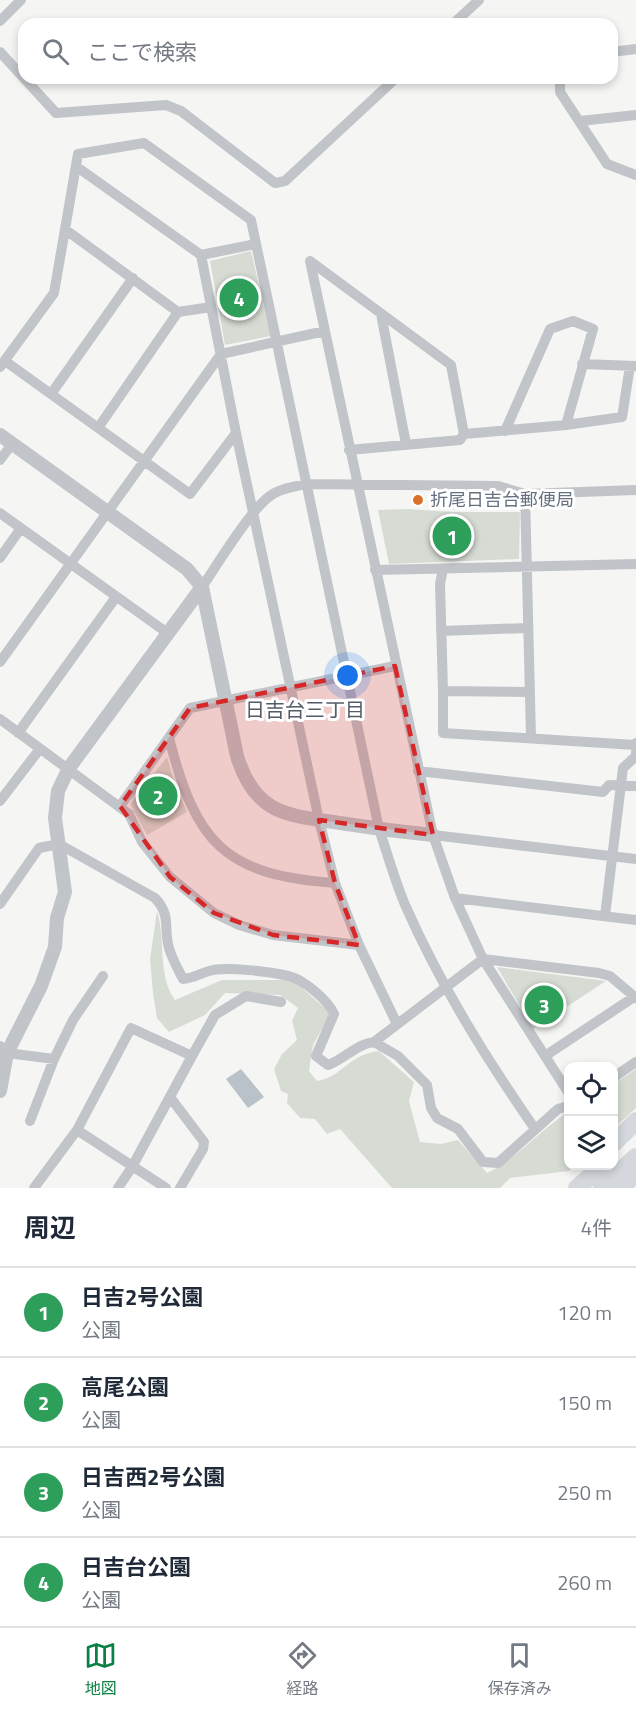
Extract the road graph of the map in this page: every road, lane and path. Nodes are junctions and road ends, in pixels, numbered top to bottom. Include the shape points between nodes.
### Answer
1 (21, 0) edge
2 (479, 0) edge
3 (460, 18) edge
4 (0, 21) edge
5 (636, 50) edge
6 (0, 52) edge
7 (618, 52) edge
8 (18, 71) edge
9 (30, 84) edge
10 (390, 84) edge
11 (560, 84) edge
12 (636, 115) edge
13 (580, 121) junction
14 (77, 167) junction
15 (636, 175) edge
16 (66, 230) junction
17 (256, 244) junction
18 (201, 255) junction
19 (133, 278) junction
20 (210, 307) junction
21 (178, 312) junction
22 (381, 314) junction
23 (325, 331) junction
24 (278, 341) junction
25 (221, 354) junction
26 (3, 364) edge
27 (582, 364) junction
28 (633, 366) edge
29 (51, 394) junction
30 (566, 425) junction
31 (98, 428) junction
32 (505, 431) junction
33 (236, 433) junction
34 (464, 434) junction
35 (6, 440) edge
36 (406, 444) junction
37 (349, 450) junction
38 (0, 460) edge
39 (143, 460) junction
40 (306, 484) junction
41 (357, 485) junction
42 (636, 490) edge
43 (525, 494) junction
44 (106, 511) junction
45 (0, 513) edge
46 (255, 513) junction
47 (21, 528) junction
48 (0, 558) edge
49 (70, 562) junction
50 (636, 564) edge
51 (527, 567) junction
52 (443, 569) junction
53 (375, 570) junction
54 (202, 587) junction
55 (117, 597) junction
56 (528, 628) junction
57 (441, 631) junction
58 (166, 632) junction
59 (0, 662) edge
60 (395, 666) junction
61 (347, 676) junction
62 (292, 688) junction
63 (443, 691) junction
64 (529, 692) junction
65 (226, 700) junction
66 (0, 719) edge
67 (18, 733) junction
68 (531, 737) junction
69 (169, 738) junction
70 (636, 744) edge
71 (39, 750) junction
72 (69, 768) junction
73 (418, 771) junction
74 (622, 785) junction
75 (636, 786) edge
76 (1, 797) edge
77 (120, 806) junction
78 (319, 820) junction
79 (379, 829) junction
80 (433, 835) junction
81 (59, 844) junction
82 (614, 856) junction
83 (636, 859) edge
84 (335, 883) junction
85 (455, 898) junction
86 (0, 904) edge
87 (605, 916) junction
88 (636, 920) edge
89 (359, 945) junction
90 (483, 959) junction
91 (103, 976) dead end
92 (445, 988) junction
93 (635, 997) edge
94 (280, 1002) dead end
95 (397, 1024) junction
96 (374, 1042) junction
97 (4, 1050) edge
98 (192, 1056) junction
99 (545, 1056) junction
100 (54, 1059) junction
101 (636, 1062) edge
102 (618, 1074) edge
103 (564, 1086) edge
104 (0, 1091) edge
105 (170, 1097) junction
106 (564, 1107) edge
107 (30, 1121) dead end
108 (636, 1121) edge
109 (535, 1129) junction
110 (77, 1130) junction
111 (636, 1136) edge
112 (618, 1139) edge
113 (618, 1152) edge
114 (636, 1157) edge
115 (132, 1167) junction
116 (588, 1170) edge
117 (597, 1170) edge
118 (636, 1173) edge
119 (636, 1179) edge
120 (34, 1188) edge
121 (118, 1188) edge
122 (166, 1188) edge
123 (180, 1188) edge
124 (572, 1188) edge
125 (577, 1188) edge
126 (602, 1188) edge
127 (621, 1188) edge
128 (627, 1188) edge

1 - 4 street
2 - 3 street
5 - 7 street
6 - 8 street
9 - 10 street via 56,112 166,105 181,111 275,183 285,181
11 - 13 street via 560,92
12 - 13 street
13 - 15 street via 607,164
14 - 16 street
14 - 17 street via 78,154 144,143 251,220
14 - 18 street
16 - 19 street
16 - 26 street via 54,293
17 - 18 street
17 - 24 street
18 - 20 street
19 - 21 street
19 - 29 street
20 - 21 street
20 - 25 street
21 - 31 street
22 - 23 street via 310,261
22 - 34 street via 451,365
22 - 36 street
23 - 24 street
23 - 37 street
24 - 25 street
24 - 40 street
25 - 33 street
25 - 39 street
26 - 29 street
27 - 28 street
27 - 30 street
27 - 32 street via 593,329 573,321 550,329
28 - 30 street via 622,417
29 - 31 street
30 - 32 street
31 - 39 street
32 - 34 street
33 - 39 street via 190,494
33 - 46 street
34 - 36 street via 460,440
35 - 38 street
35 - 44 street
36 - 37 street
37 - 41 street
39 - 44 street
40 - 41 street
40 - 46 street via 270,496
40 - 61 street
41 - 43 street via 498,486
41 - 53 street
42 - 43 street
43 - 51 street
44 - 49 street
44 - 54 street via 187,569
45 - 47 street
46 - 54 street
46 - 62 street
47 - 48 street
47 - 49 street
49 - 55 street
49 - 59 street
50 - 51 street
51 - 52 street
51 - 56 street
52 - 53 street
52 - 57 street
53 - 60 street
54 - 58 street
54 - 65 street
55 - 58 street
55 - 67 street
56 - 57 street
56 - 64 street
57 - 63 street
58 - 72 street
60 - 61 street
60 - 73 street
61 - 62 street
61 - 79 street
62 - 65 street
62 - 78 street
63 - 64 street
63 - 68 street via 443,733
64 - 68 street
65 - 69 street via 190,708
65 - 78 street via 243,776 254,793 286,815
66 - 67 street
67 - 71 street
68 - 70 street
69 - 77 street
69 - 84 street via 190,807 213,841 262,873
70 - 74 street via 636,756 623,768
71 - 72 street
71 - 76 street
72 - 77 street
72 - 81 street via 58,791 55,819
73 - 74 street via 603,792 609,785
73 - 80 street
74 - 75 street
74 - 82 street
77 - 89 street via 170,877 214,913 273,935
78 - 79 street
78 - 84 street
79 - 80 street
79 - 92 street via 405,905
80 - 82 street
80 - 85 street
81 - 86 street via 39,848
81 - 96 street via 155,898 164,907 168,946 183,979 224,969 290,976 331,1007 334,1014 316,1049 315,1056 320,1062 338,1062 362,1044
81 - 97 street via 65,892 57,918 55,947 41,986
82 - 83 street
82 - 87 street
84 - 89 street
85 - 87 street
85 - 90 street
87 - 88 street
89 - 95 street
90 - 92 street
90 - 93 street via 599,973 610,976
90 - 99 street
91 - 100 street via 73,1020
92 - 95 street
92 - 109 street
93 - 99 street
94 - 98 street via 246,996 215,1015
95 - 96 street
96 - 109 street via 398,1056 427,1085 437,1118 458,1129 483,1162 498,1163
97 - 100 street
97 - 104 street
98 - 105 street
98 - 110 street via 131,1028
99 - 103 street
100 - 107 street
101 - 102 street
105 - 115 street
105 - 123 street via 204,1142
106 - 109 street
108 - 112 highway
110 - 115 street
110 - 120 street
111 - 113 highway
114 - 126 highway
115 - 121 street
115 - 122 street
116 - 124 highway
117 - 125 highway
118 - 127 highway
119 - 128 street

